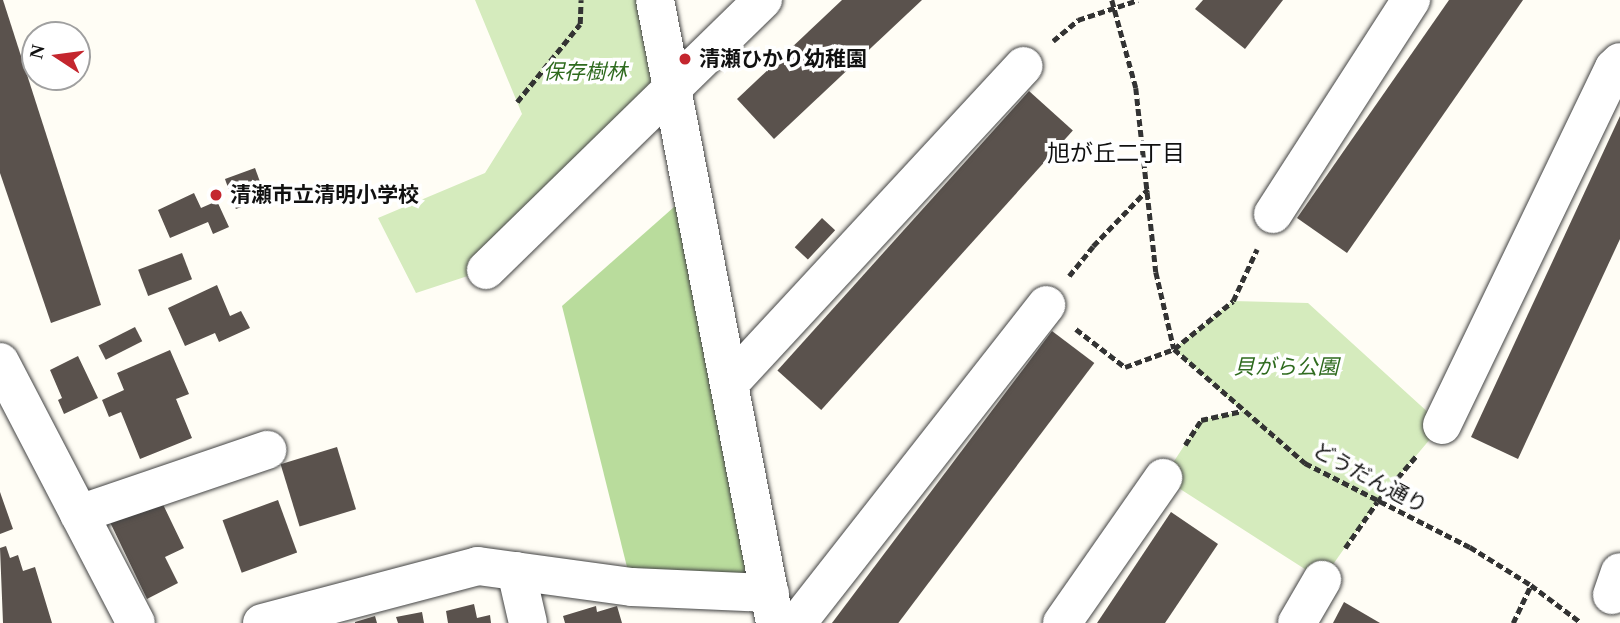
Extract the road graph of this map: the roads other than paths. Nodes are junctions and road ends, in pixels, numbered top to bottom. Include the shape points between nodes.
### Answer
1 (655, 0) edge
2 (763, 0) edge
3 (1411, 0) edge
4 (1620, 62) edge
5 (1024, 66) road end
6 (671, 92) junction
7 (1273, 214) road end
8 (486, 270) dead end
9 (1046, 305) road end
10 (0, 362) edge
11 (730, 383) junction
12 (1442, 425) road end
13 (267, 450) dead end
14 (1163, 478) road end
15 (79, 514) junction
16 (516, 571) junction
17 (1322, 580) road end
18 (772, 608) edge
19 (136, 623) edge
20 (262, 623) edge
21 (528, 623) edge
22 (797, 623) edge
23 (1062, 623) edge
24 (1297, 623) edge

1 - 6 street
2 - 6 street
3 - 7 street
4 - 12 street
5 - 11 street
6 - 8 street
6 - 11 street
9 - 22 street
10 - 15 street
11 - 18 street
13 - 15 street
14 - 23 street
15 - 19 street
16 - 18 street
16 - 20 street via 478,566
16 - 21 street
17 - 24 street

